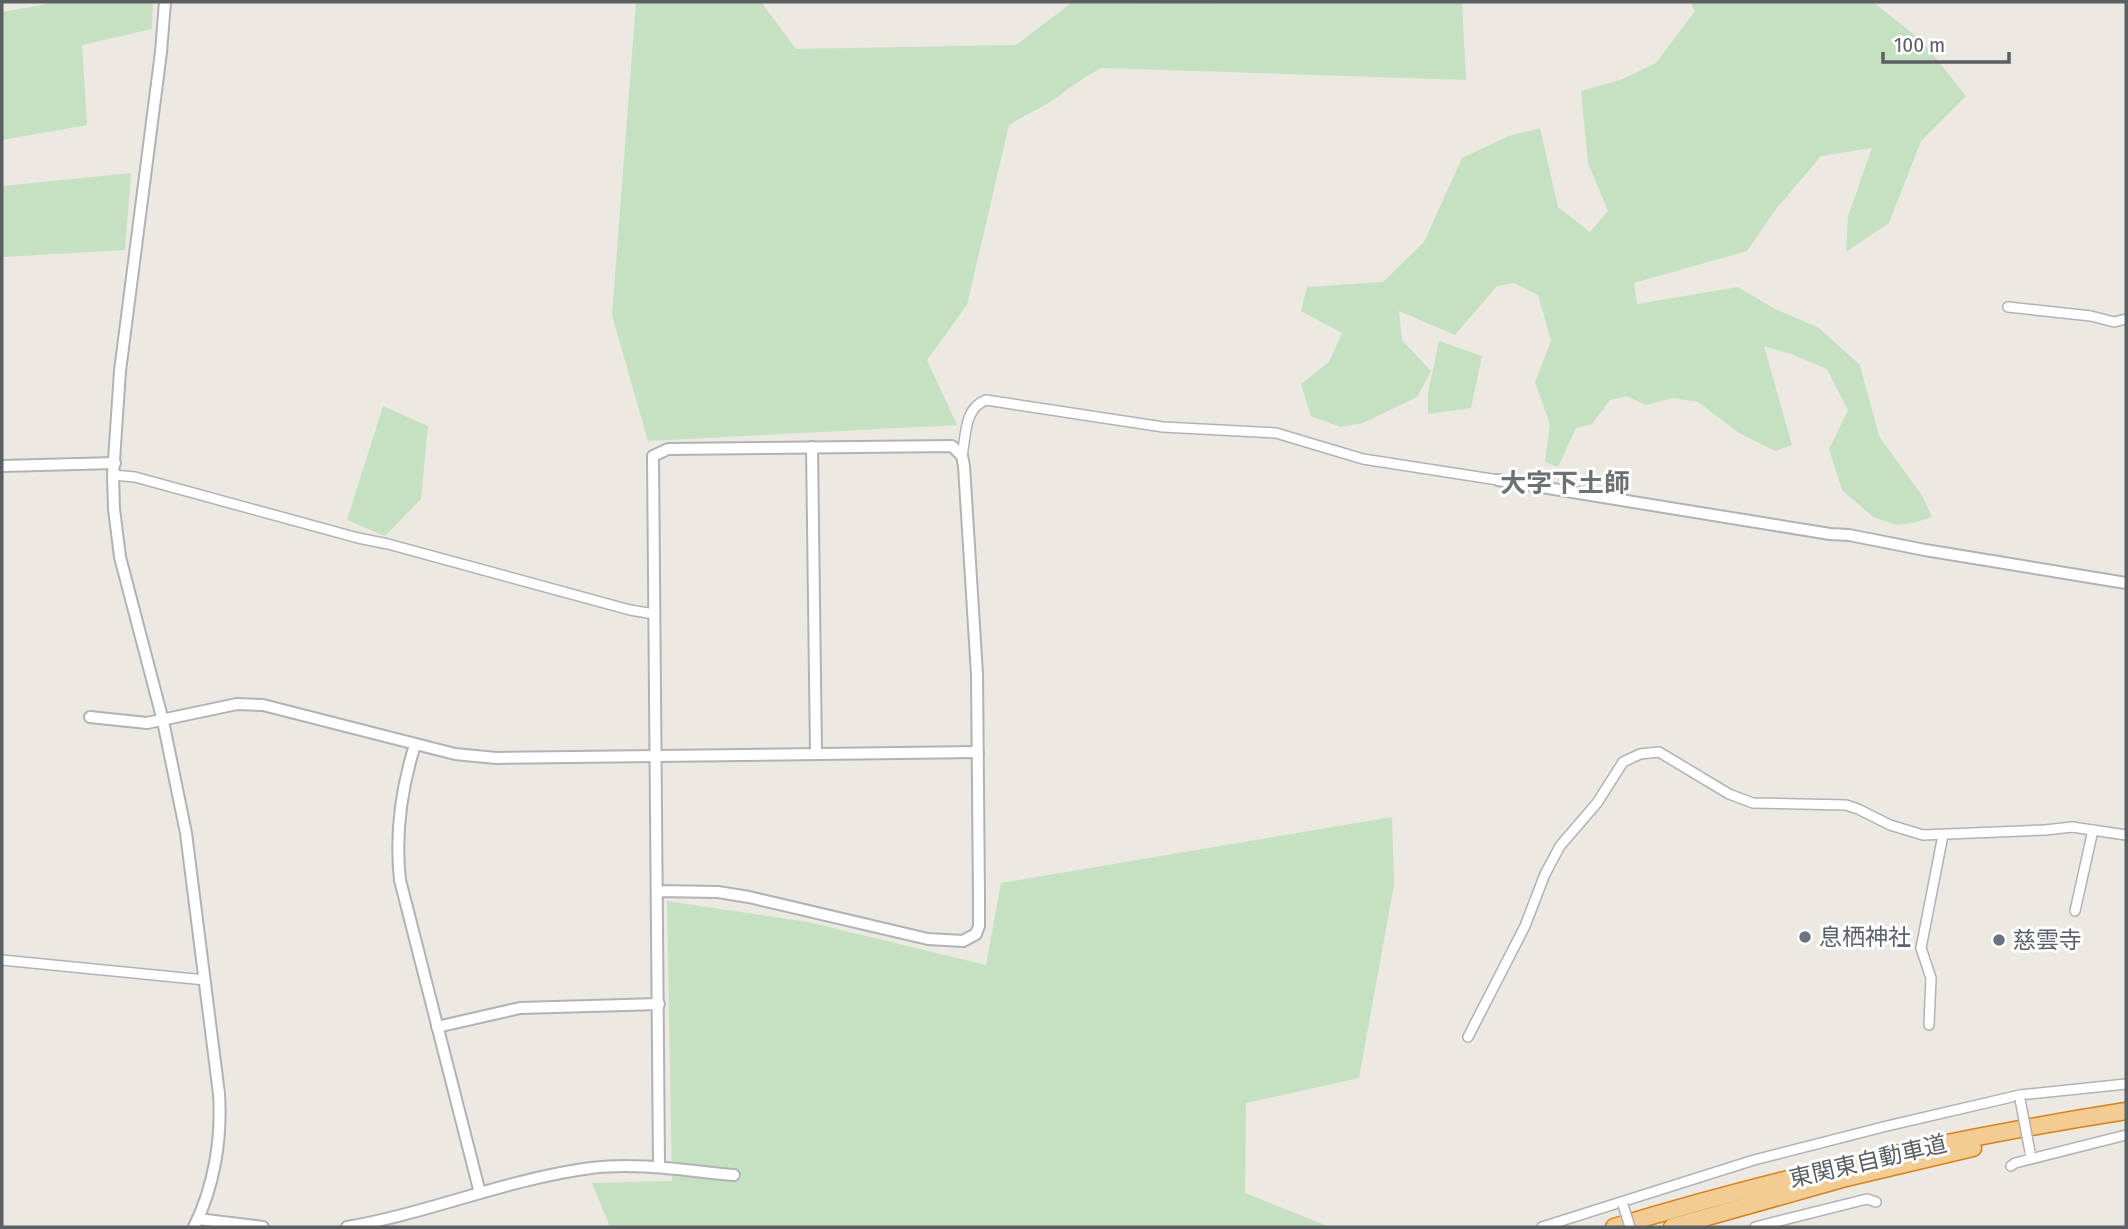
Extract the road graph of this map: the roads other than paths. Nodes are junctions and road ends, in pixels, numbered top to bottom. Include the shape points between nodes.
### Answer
1 (165, 2) edge
2 (2008, 307) dead end
3 (2126, 319) edge
4 (812, 447) junction
5 (962, 456) junction
6 (2, 466) edge
7 (114, 469) junction
8 (1498, 480) joint
9 (2126, 583) edge
10 (654, 614) junction
11 (90, 717) dead end
12 (163, 721) junction
13 (415, 745) junction
14 (978, 752) junction
15 (816, 754) junction
16 (655, 756) junction
17 (2093, 830) junction
18 (1943, 835) junction
19 (2126, 835) edge
20 (657, 891) junction
21 (2075, 911) dead end
22 (2, 960) edge
23 (205, 980) junction
24 (659, 1004) junction
25 (1929, 1026) dead end
26 (437, 1027) junction
27 (1468, 1037) dead end
28 (2126, 1084) edge
29 (2020, 1097) junction
30 (2126, 1111) edge
31 (2126, 1118) edge
32 (2126, 1135) edge
33 (2031, 1156) junction
34 (2011, 1166) dead end
35 (659, 1167) junction
36 (734, 1174) dead end
37 (480, 1193) junction
38 (1876, 1202) dead end
39 (1622, 1203) junction
40 (196, 1223) edge
41 (263, 1227) edge
42 (347, 1227) edge
43 (1542, 1227) edge
44 (1614, 1227) edge
45 (1630, 1227) edge
46 (1672, 1227) edge
47 (1755, 1227) edge

1 - 7 street via 122,358
2 - 3 street via 2113,322
4 - 5 street via 946,445
4 - 10 street via 668,449 653,456
4 - 15 street
5 - 8 street via 969,415 976,404 986,400 1163,427 1276,433 1363,458
5 - 14 street
6 - 7 street
7 - 10 street
7 - 12 street via 120,557
8 - 9 street
10 - 16 street
11 - 12 street
12 - 13 street via 237,704 255,705
12 - 23 street via 186,833
13 - 16 street via 496,758
13 - 26 street via 402,795 397,855
14 - 15 street
14 - 20 street via 979,926 970,939 928,939 718,892
15 - 16 street
16 - 20 street
17 - 18 street via 2072,827
17 - 19 street
17 - 21 street
18 - 25 street via 1921,948 1931,978
18 - 27 street via 1905,831 1835,803 1753,803 1729,794 1660,752 1631,758 1623,762 1597,803 1560,846
20 - 24 street
22 - 23 street
23 - 40 street via 220,1109 213,1172
24 - 26 street via 520,1008
24 - 35 street
26 - 37 street
28 - 29 street
29 - 33 street, bridge
29 - 39 street via 1754,1160
30 - 44 highway, 東関東自動車道 via 1838,1166
31 - 46 highway, 東関東自動車道 via 1949,1153
32 - 33 street
33 - 34 street
35 - 36 street
35 - 37 street via 580,1170
37 - 42 street
38 - 47 street via 1867,1199
39 - 43 street
39 - 45 street, bridge
40 - 41 street

